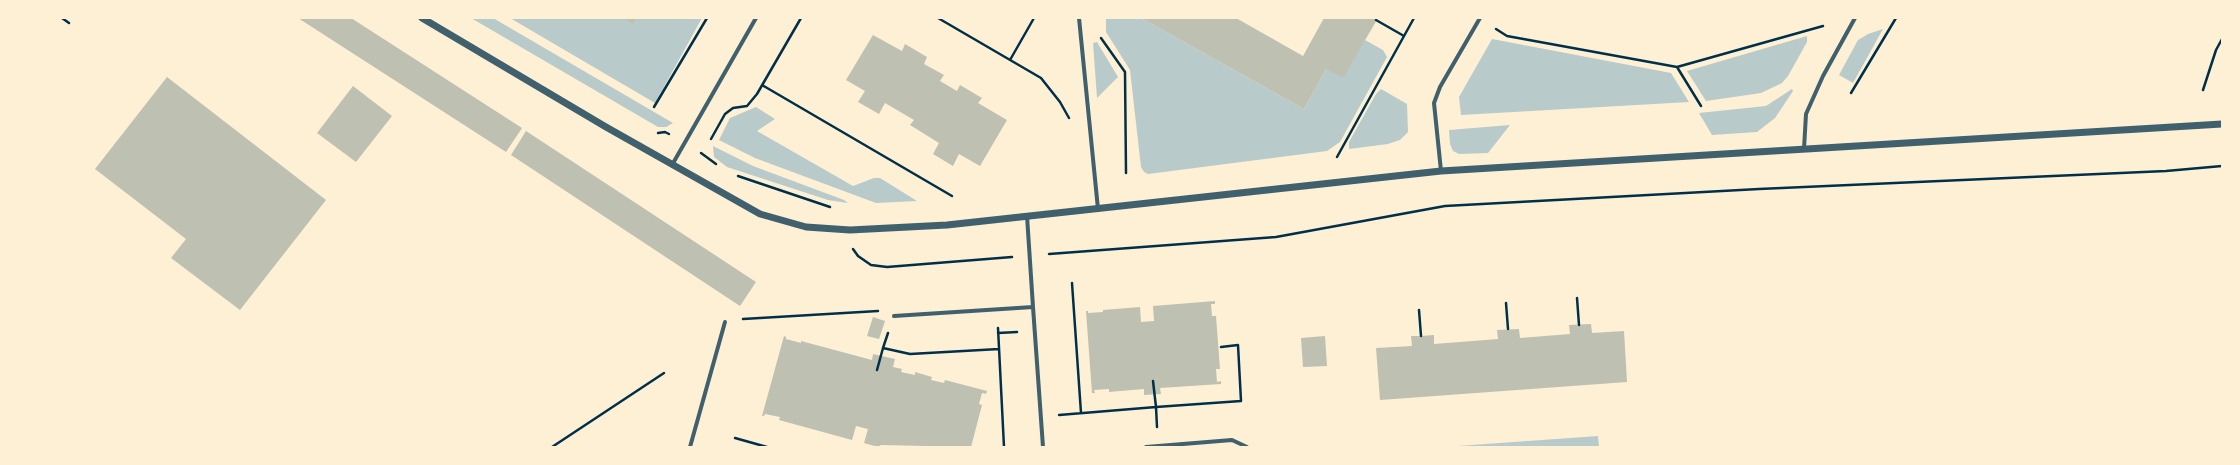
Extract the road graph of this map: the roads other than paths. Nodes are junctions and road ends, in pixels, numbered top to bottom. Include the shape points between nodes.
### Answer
1 (422, 18) edge
2 (756, 18) edge
3 (1080, 18) edge
4 (1480, 18) edge
5 (1855, 18) edge
6 (2222, 124) edge
7 (1804, 149) junction
8 (672, 165) junction
9 (1441, 171) junction
10 (1098, 209) junction
11 (1027, 216) junction
12 (1033, 307) junction
13 (894, 316) dead end
14 (725, 322) road end
15 (690, 447) edge
16 (1042, 447) edge
17 (1146, 447) edge
18 (1247, 447) edge

1 - 8 street
2 - 8 street
3 - 10 street
4 - 9 street via 1440,87 1434,103
5 - 7 street via 1823,76 1806,114
6 - 7 street
7 - 9 street
8 - 11 street via 760,214 806,228 886,229
9 - 10 street
10 - 11 street
11 - 12 street
12 - 13 street
12 - 16 street
14 - 15 street
17 - 18 street via 1232,440

